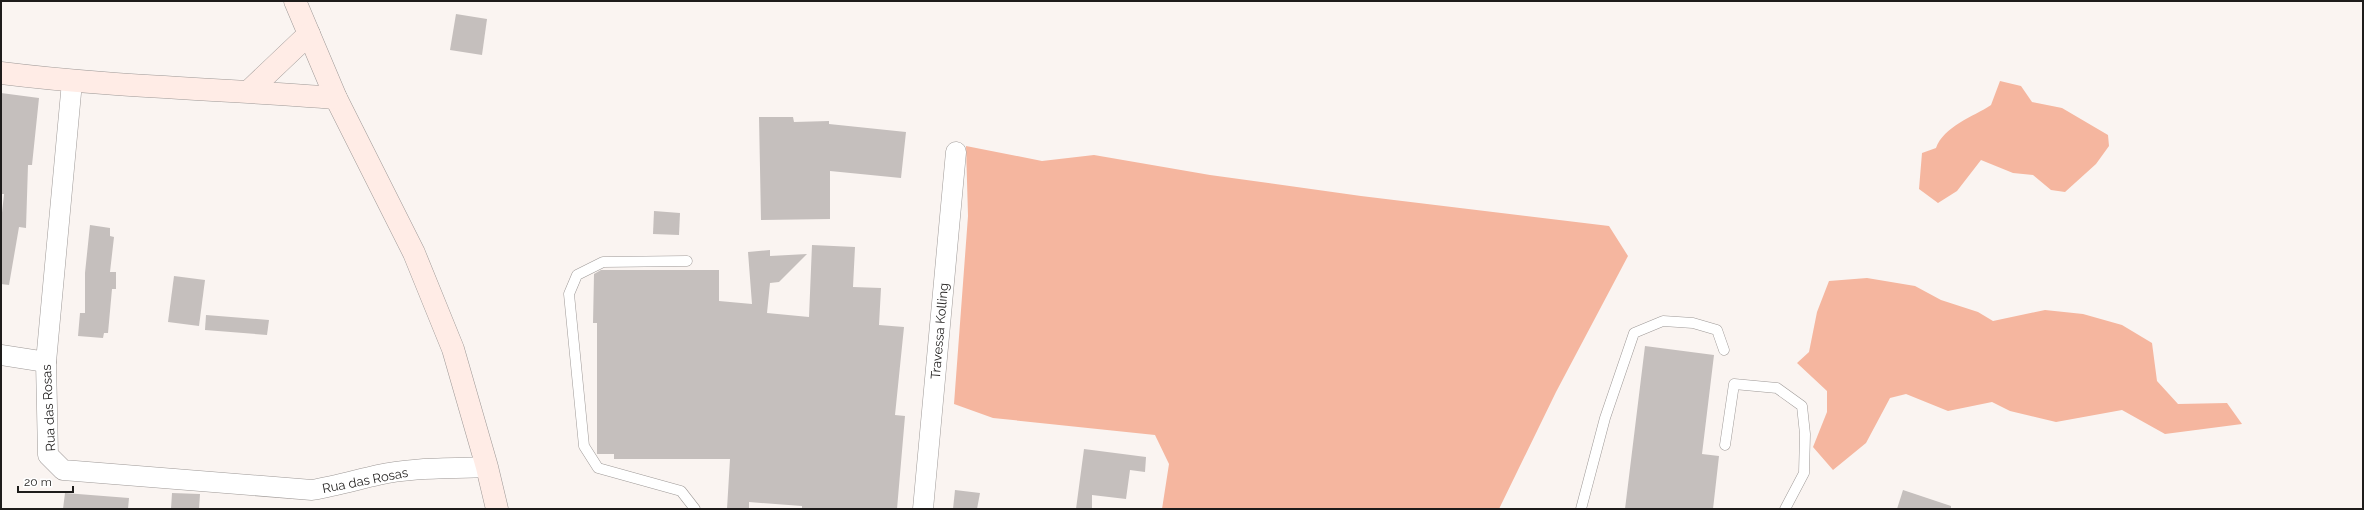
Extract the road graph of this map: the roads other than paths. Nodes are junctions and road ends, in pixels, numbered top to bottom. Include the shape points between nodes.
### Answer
1 (295, 1) edge
2 (309, 34) junction
3 (1, 73) edge
4 (72, 82) junction
5 (249, 91) junction
6 (336, 98) junction
7 (956, 152) dead end
8 (687, 261) dead end
9 (1724, 350) dead end
10 (1, 356) edge
11 (46, 362) junction
12 (1725, 445) dead end
13 (488, 467) junction
14 (497, 509) edge
15 (695, 509) edge
16 (923, 509) edge
17 (1581, 509) edge
18 (1785, 509) edge

1 - 2 main road
2 - 5 main road
2 - 6 main road
3 - 4 main road
4 - 5 main road
4 - 11 street, Rua das Rosas
5 - 6 main road
6 - 13 main road via 423,275 453,349
7 - 16 street, Travessa Kolling
8 - 15 lane via 603,262 577,275 569,294 584,446 591,459 598,468 681,491
9 - 17 lane via 1717,330 1693,323 1663,321 1634,333 1605,418
10 - 11 street
11 - 13 street, Rua das Rosas via 48,455 63,470 312,490 405,471
12 - 18 lane via 1734,384 1777,388 1802,406 1805,434 1804,473
13 - 14 main road

